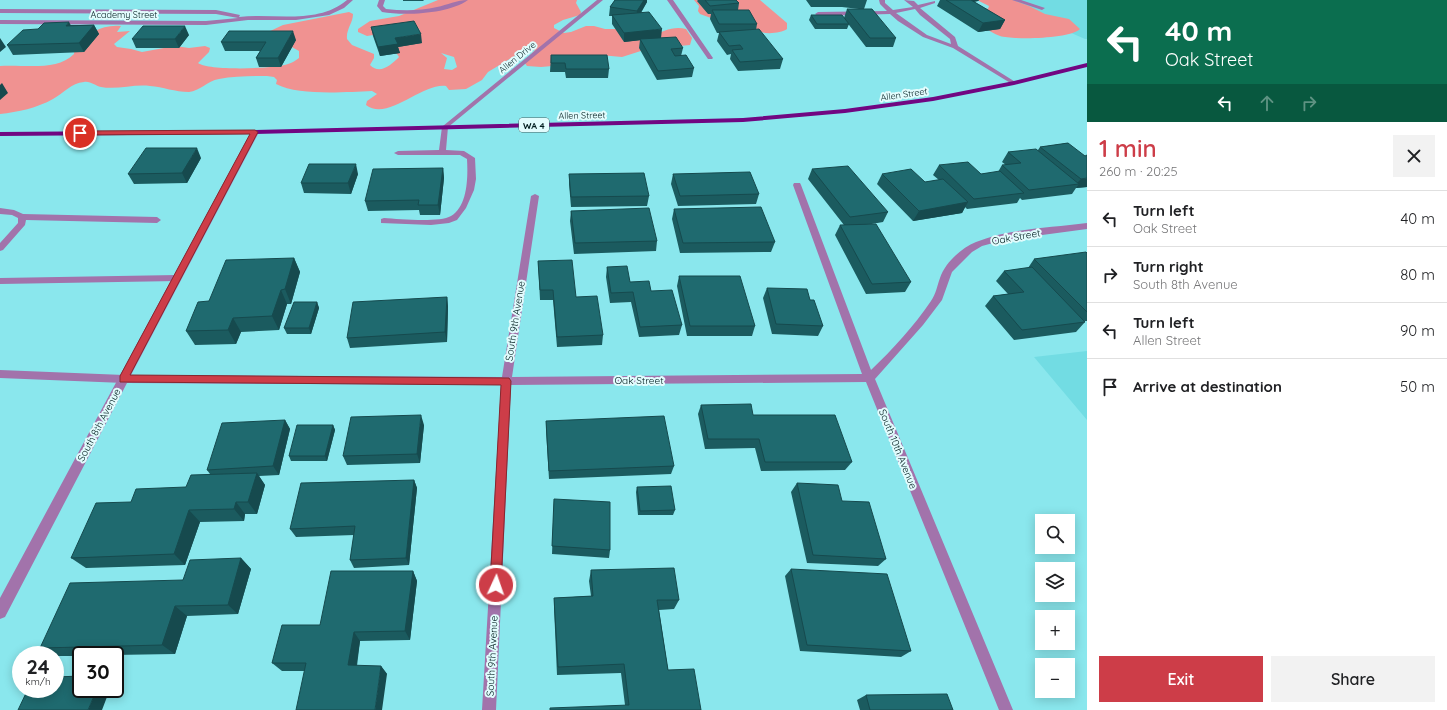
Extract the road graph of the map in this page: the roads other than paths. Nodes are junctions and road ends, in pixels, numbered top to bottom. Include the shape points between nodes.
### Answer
1 (350, 0) edge
2 (382, 0) edge
3 (465, 0) edge
4 (600, 0) edge
5 (670, 0) edge
6 (882, 0) edge
7 (907, 0) edge
8 (1015, 0) edge
9 (933, 2) dead end
10 (1042, 8) dead end
11 (917, 9) junction
12 (0, 11) edge
13 (892, 13) junction
14 (818, 14) edge
15 (248, 18) junction
16 (0, 22) edge
17 (955, 47) junction
18 (710, 58) dead end
19 (1087, 65) edge
20 (1014, 83) junction
21 (445, 127) junction
22 (255, 132) junction
23 (0, 134) edge
24 (442, 152) junction
25 (398, 153) dead end
26 (797, 184) dead end
27 (535, 196) dead end
28 (0, 210) edge
29 (22, 217) junction
30 (157, 220) dead end
31 (384, 221) dead end
32 (1087, 226) edge
33 (0, 248) edge
34 (177, 278) junction
35 (0, 281) edge
36 (0, 374) edge
37 (869, 378) junction
38 (124, 379) junction
39 (506, 381) junction
40 (0, 612) edge
41 (489, 710) edge
42 (1006, 710) edge

1 - 15 street, Academy Street via 342,7 314,17
2 - 3 street via 380,6 384,11 402,13 454,5
4 - 21 street, Allen Drive
5 - 18 street
6 - 13 street
7 - 11 street
8 - 10 street
9 - 11 street
11 - 13 street
11 - 17 street via 953,38
12 - 15 street, Academy Street via 216,12
13 - 14 street
13 - 17 street via 925,36
15 - 16 street, Academy Street via 206,23
17 - 20 street
19 - 20 main road, Allen Street / WA 4
20 - 21 main road, Allen Street / WA 4 via 892,105 743,120
21 - 22 main road, Allen Street / WA 4
21 - 24 street
22 - 23 main road, Allen Street / WA 4
22 - 34 street, South 8th Avenue
24 - 25 street
24 - 31 street via 461,153 471,158 471,186 454,219 432,222
26 - 37 street, South 10th Avenue
27 - 39 street, South 9th Avenue
28 - 29 street via 14,212
29 - 30 street
29 - 33 street via 22,223
32 - 37 street, Oak Street via 998,239 979,244 964,253 946,274 936,301 890,358
34 - 35 street
34 - 38 street, South 8th Avenue
36 - 38 street, Oak Street
37 - 39 street, Oak Street
37 - 42 street, South 10th Avenue
38 - 39 street, Oak Street
38 - 40 street, South 8th Avenue
39 - 41 street, South 9th Avenue

